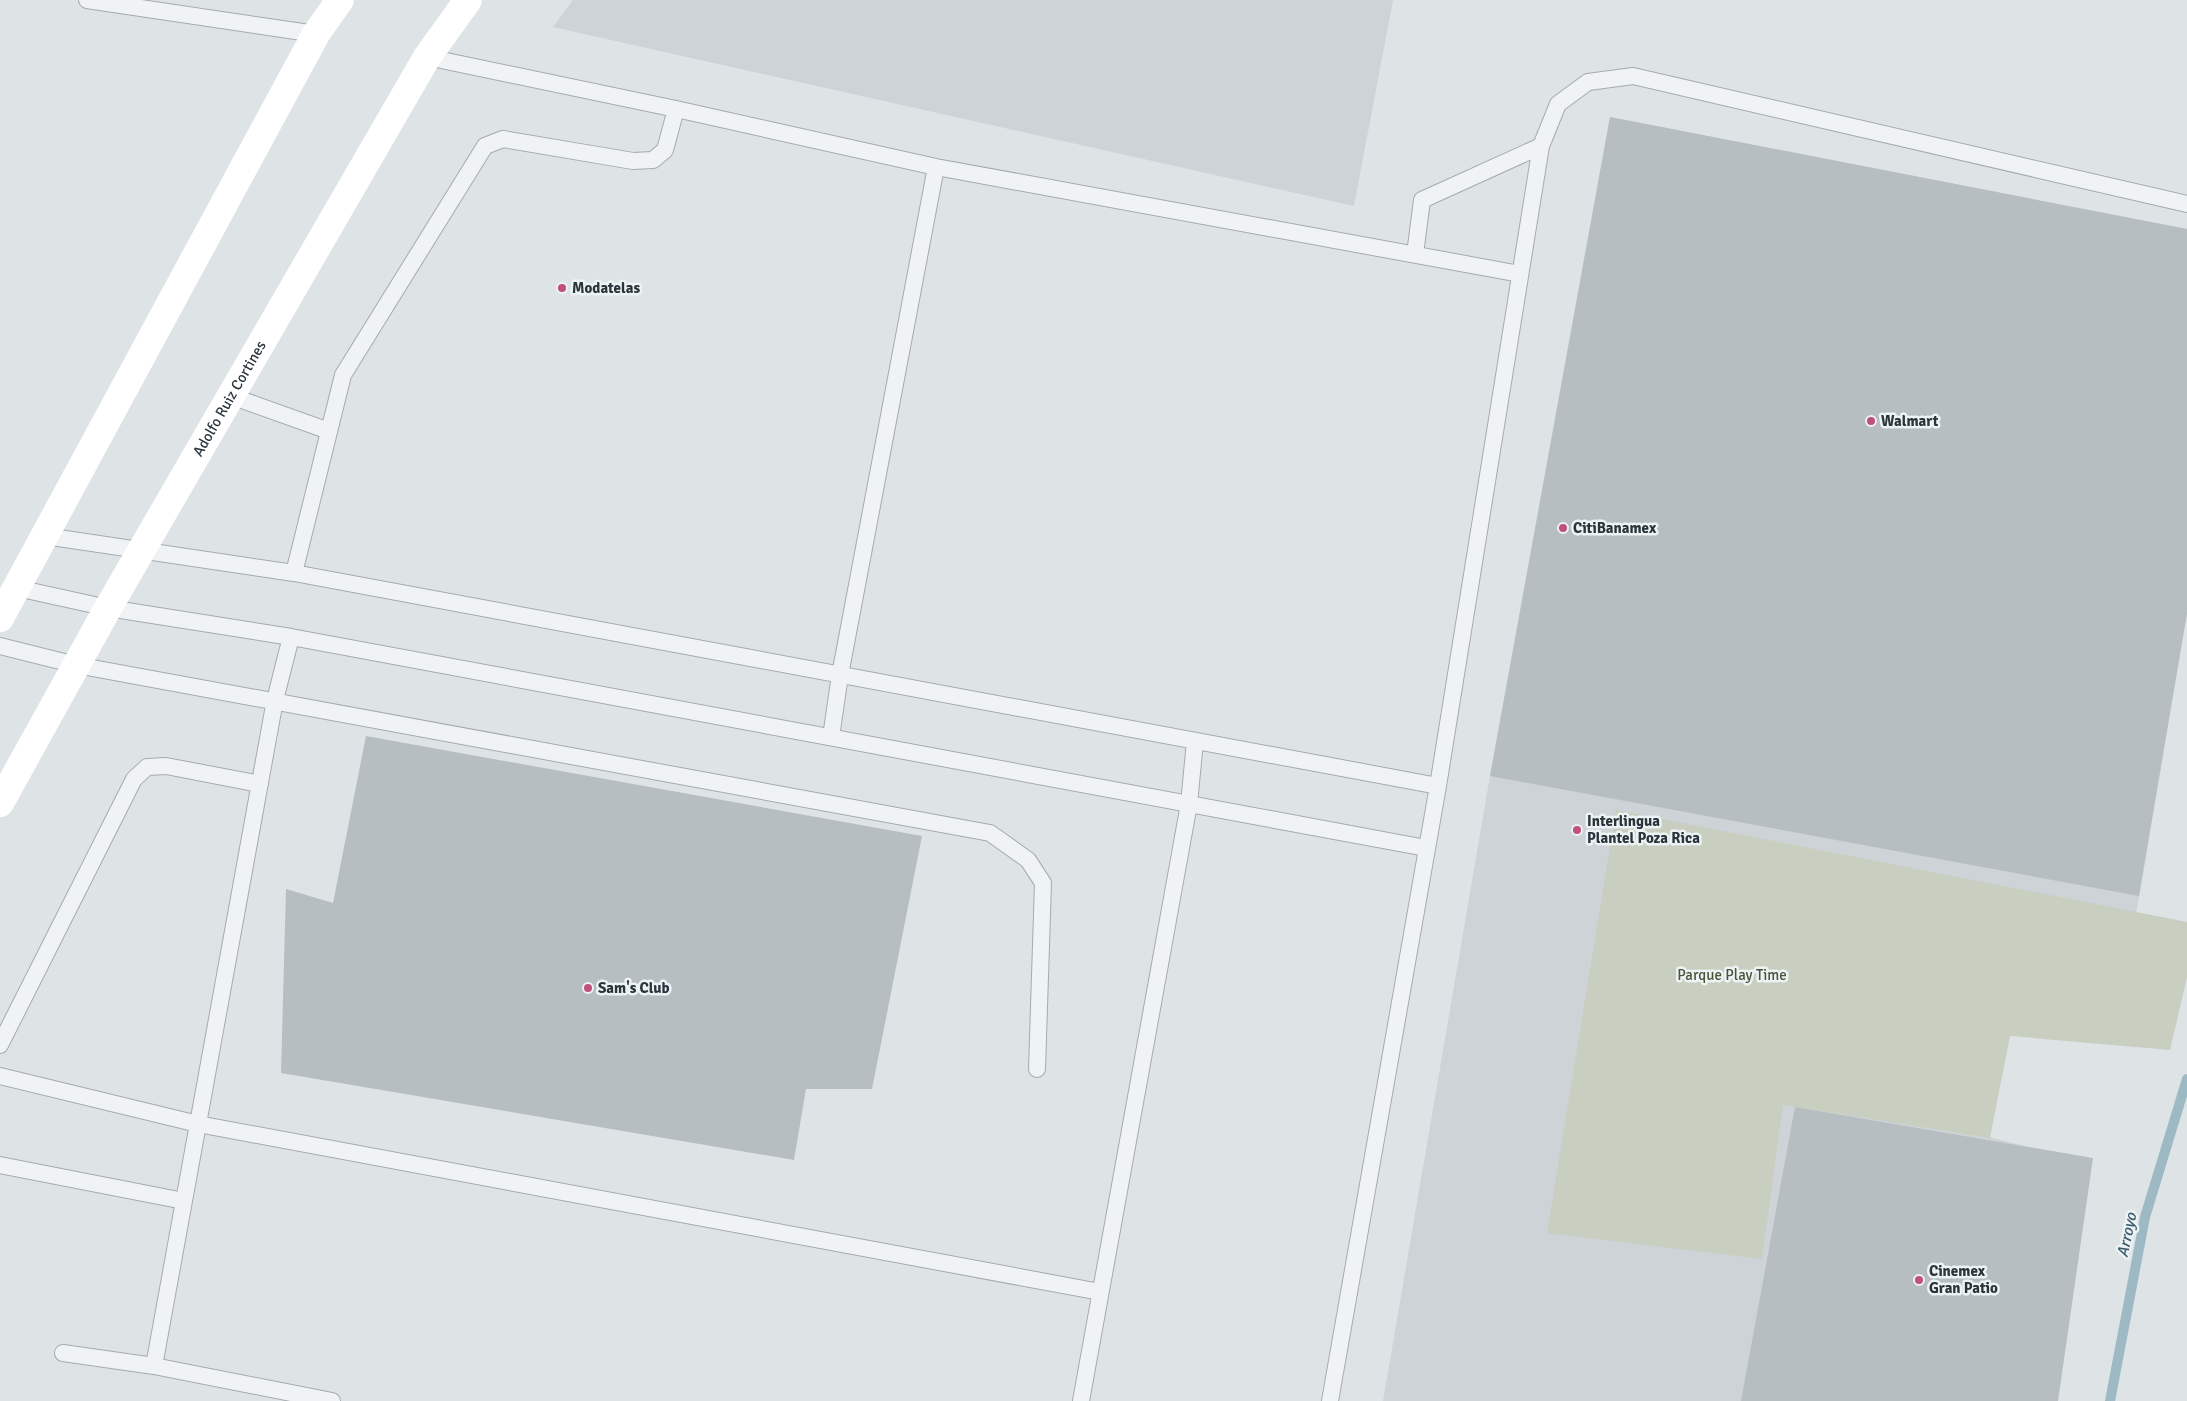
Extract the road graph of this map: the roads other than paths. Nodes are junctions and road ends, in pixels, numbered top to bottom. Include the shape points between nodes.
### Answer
1 (87, 0) edge
2 (340, 0) edge
3 (468, 0) edge
4 (316, 34) junction
5 (427, 57) junction
6 (676, 109) junction
7 (1541, 146) junction
8 (936, 167) junction
9 (2187, 204) edge
10 (1415, 254) junction
11 (1520, 274) junction
12 (231, 396) junction
13 (329, 431) junction
14 (45, 536) junction
15 (143, 550) junction
16 (294, 573) junction
17 (17, 588) junction
18 (108, 608) junction
19 (0, 618) edge
20 (291, 637) junction
21 (0, 646) edge
22 (76, 665) junction
23 (840, 675) junction
24 (275, 700) junction
25 (831, 737) junction
26 (1195, 741) junction
27 (260, 784) junction
28 (1438, 786) junction
29 (0, 803) edge
30 (1188, 804) junction
31 (1426, 848) junction
32 (0, 1045) edge
33 (1037, 1070) dead end
34 (0, 1076) edge
35 (198, 1124) junction
36 (0, 1165) edge
37 (184, 1201) junction
38 (1100, 1292) junction
39 (63, 1353) dead end
40 (154, 1366) junction
41 (332, 1401) edge
42 (1081, 1401) edge
43 (1330, 1401) edge

1 - 4 lane
2 - 4 main road
3 - 5 main road, Adolfo Ruiz Cortines
4 - 14 main road
5 - 6 lane
5 - 12 main road, Adolfo Ruiz Cortines
6 - 8 lane
6 - 13 lane via 665,150 653,160 633,161 503,139 485,146 343,375
7 - 9 lane via 1558,104 1588,82 1633,76
7 - 10 lane via 1422,200
7 - 11 lane
8 - 10 lane
8 - 23 lane
10 - 11 lane
11 - 28 lane
12 - 13 lane
12 - 15 main road, Adolfo Ruiz Cortines
13 - 16 lane
14 - 15 lane
14 - 17 main road
15 - 16 lane
15 - 18 main road, Adolfo Ruiz Cortines
16 - 23 lane
17 - 18 lane
17 - 19 main road
18 - 20 lane
18 - 22 main road, Adolfo Ruiz Cortines
20 - 24 lane
20 - 25 lane
21 - 22 lane
22 - 24 lane
22 - 29 main road, Adolfo Ruiz Cortines
23 - 25 lane
23 - 26 lane
24 - 27 lane
24 - 33 lane via 990,832 1028,860 1043,884
25 - 30 lane
26 - 28 lane
26 - 30 lane
27 - 32 lane via 166,766 147,767 134,779
27 - 35 lane
28 - 31 lane
30 - 31 lane
30 - 38 lane
31 - 43 lane
34 - 35 lane
35 - 37 lane
35 - 38 lane
36 - 37 lane
37 - 40 lane
38 - 42 lane
39 - 40 lane
40 - 41 lane

